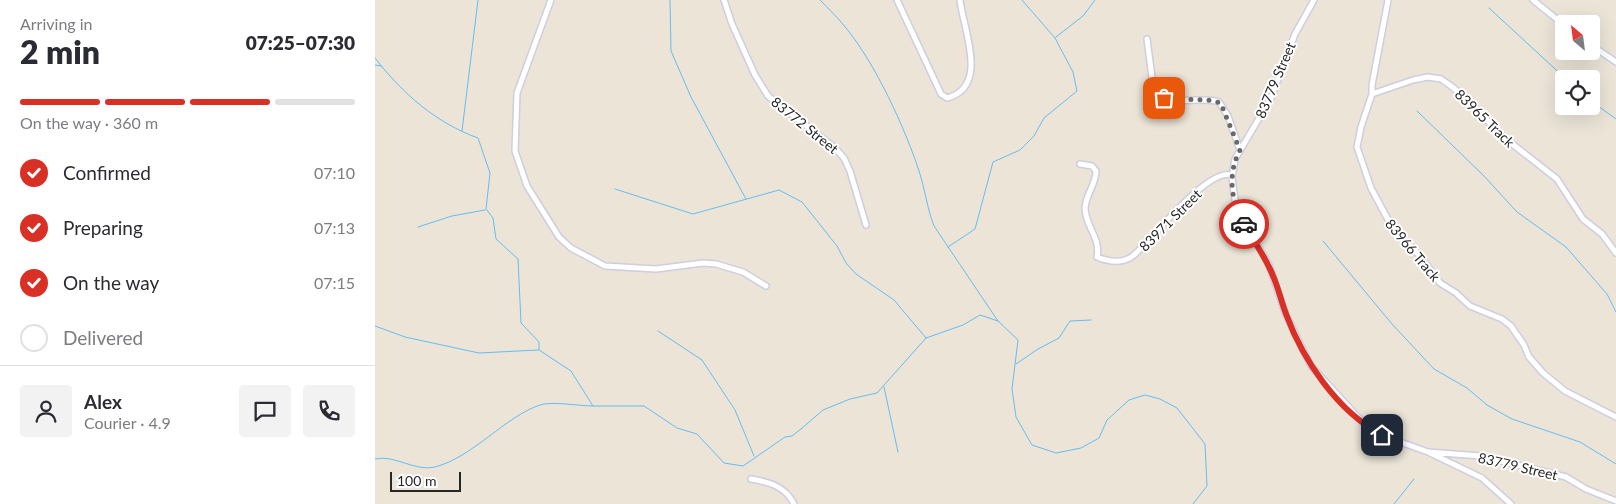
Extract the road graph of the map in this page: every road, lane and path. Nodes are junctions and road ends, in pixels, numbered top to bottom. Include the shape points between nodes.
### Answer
1 (551, 0) edge
2 (724, 0) edge
3 (897, 0) edge
4 (960, 0) edge
5 (1314, 0) edge
6 (1388, 0) edge
7 (1533, 0) edge
8 (1555, 18) edge
9 (1147, 39) dead end
10 (1600, 51) edge
11 (1616, 62) edge
12 (1372, 94) junction
13 (1240, 150) junction
14 (1080, 164) dead end
15 (1232, 175) junction
16 (866, 225) dead end
17 (1616, 253) edge
18 (766, 286) dead end
19 (1616, 417) edge
20 (1428, 452) junction
21 (751, 479) dead end
22 (1616, 501) edge
23 (794, 504) edge
24 (1511, 504) edge

1 - 18 street via 517,93 515,151 527,186 559,238 605,266 656,269 711,263 743,272
2 - 16 street, 83772 Street via 755,75 768,96 844,158
3 - 4 street via 941,94 947,98 962,90 970,78 969,35
5 - 13 street, 83779 Street via 1295,34 1271,98
6 - 12 street, 83966 Track
7 - 8 street
9 - 13 street via 1154,93 1174,100 1219,102 1228,116
10 - 11 street
12 - 17 street, 83965 Track via 1413,80 1441,79 1466,98 1502,136 1557,179 1583,219 1602,234
12 - 19 street, 83966 Track via 1357,147 1371,188 1392,227 1440,283 1470,306 1511,326 1529,357 1543,373 1565,391
13 - 15 street, 83779 Street
14 - 15 street, 83971 Street via 1092,166 1096,171 1085,208 1088,224 1099,246 1097,257 1118,261 1134,255 1208,182 1223,175
15 - 20 street, 83779 Street via 1236,207 1269,265 1289,322 1311,366 1366,426 1392,440
20 - 22 street, 83779 Street via 1481,456 1566,477
20 - 24 street via 1481,478
21 - 23 street via 777,486 790,496

